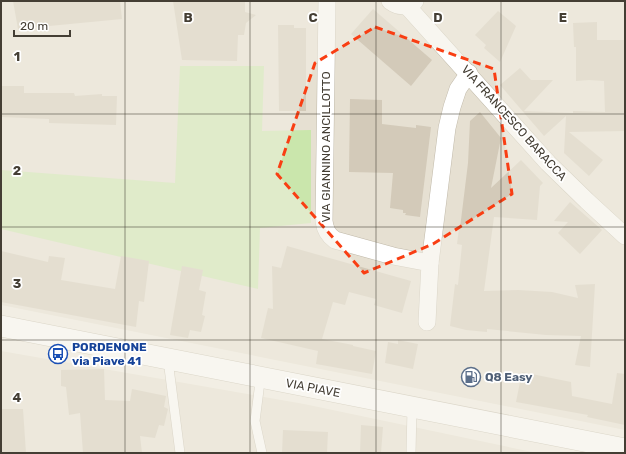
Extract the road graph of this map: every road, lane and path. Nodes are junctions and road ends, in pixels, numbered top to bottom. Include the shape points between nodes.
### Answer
1 (327, 1) edge
2 (390, 1) edge
3 (411, 3) edge
4 (468, 73) junction
5 (625, 236) edge
6 (430, 263) junction
7 (426, 322) dead end
8 (1, 326) edge
9 (168, 360) junction
10 (260, 377) junction
11 (412, 407) junction
12 (625, 449) edge
13 (180, 453) edge
14 (262, 453) edge
15 (411, 453) edge

1 - 6 street, VIA GIANNINO ANCILLOTTO via 325,229 335,240
2 - 3 street via 401,6
3 - 4 street, VIA FRANCESCO BARACCA
4 - 5 street, VIA FRANCESCO BARACCA via 548,163
4 - 6 street via 458,89 447,128
6 - 7 street
8 - 9 street, VIA PIAVE
9 - 10 street, VIA PIAVE
9 - 13 lane
10 - 11 street, VIA PIAVE
10 - 14 lane via 255,421
11 - 12 street, VIA PIAVE
11 - 15 lane

